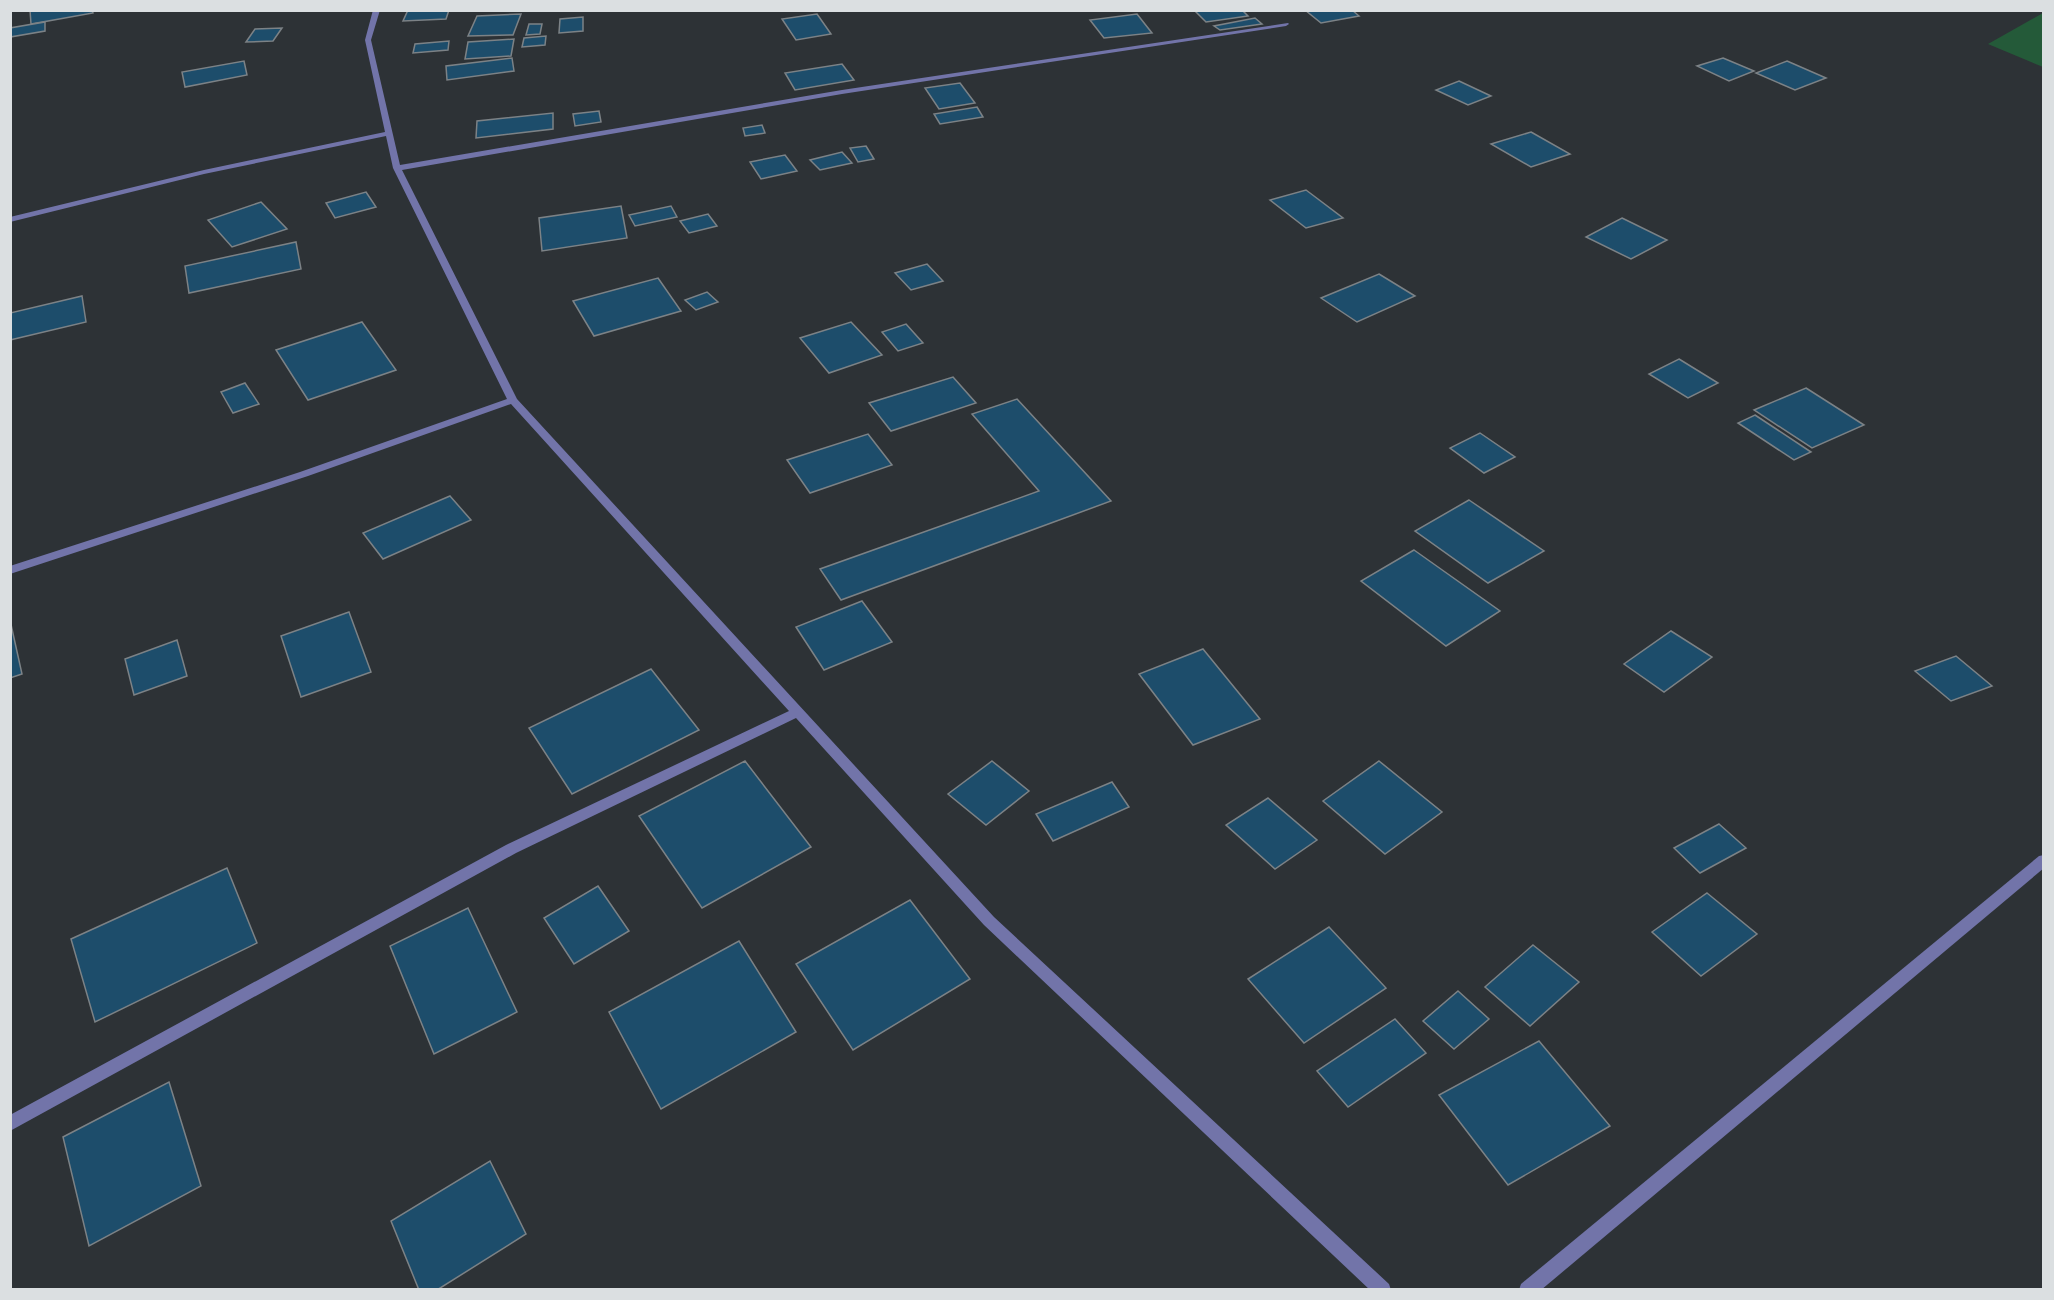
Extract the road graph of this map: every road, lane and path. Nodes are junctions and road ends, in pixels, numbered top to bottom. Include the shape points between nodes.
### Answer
1 (377, 10) edge
2 (1286, 24) dead end
3 (390, 133) junction
4 (397, 168) junction
5 (10, 220) edge
6 (513, 400) junction
7 (10, 570) edge
8 (798, 712) junction
9 (2043, 861) edge
10 (10, 1124) edge
11 (1383, 1290) edge
12 (1527, 1290) edge

1 - 3 street via 368,40
2 - 4 street via 854,90
3 - 4 street
3 - 5 street via 204,172
4 - 6 street
6 - 7 street via 304,474
6 - 8 street
8 - 10 street via 511,849
8 - 11 street via 989,921
9 - 12 street

